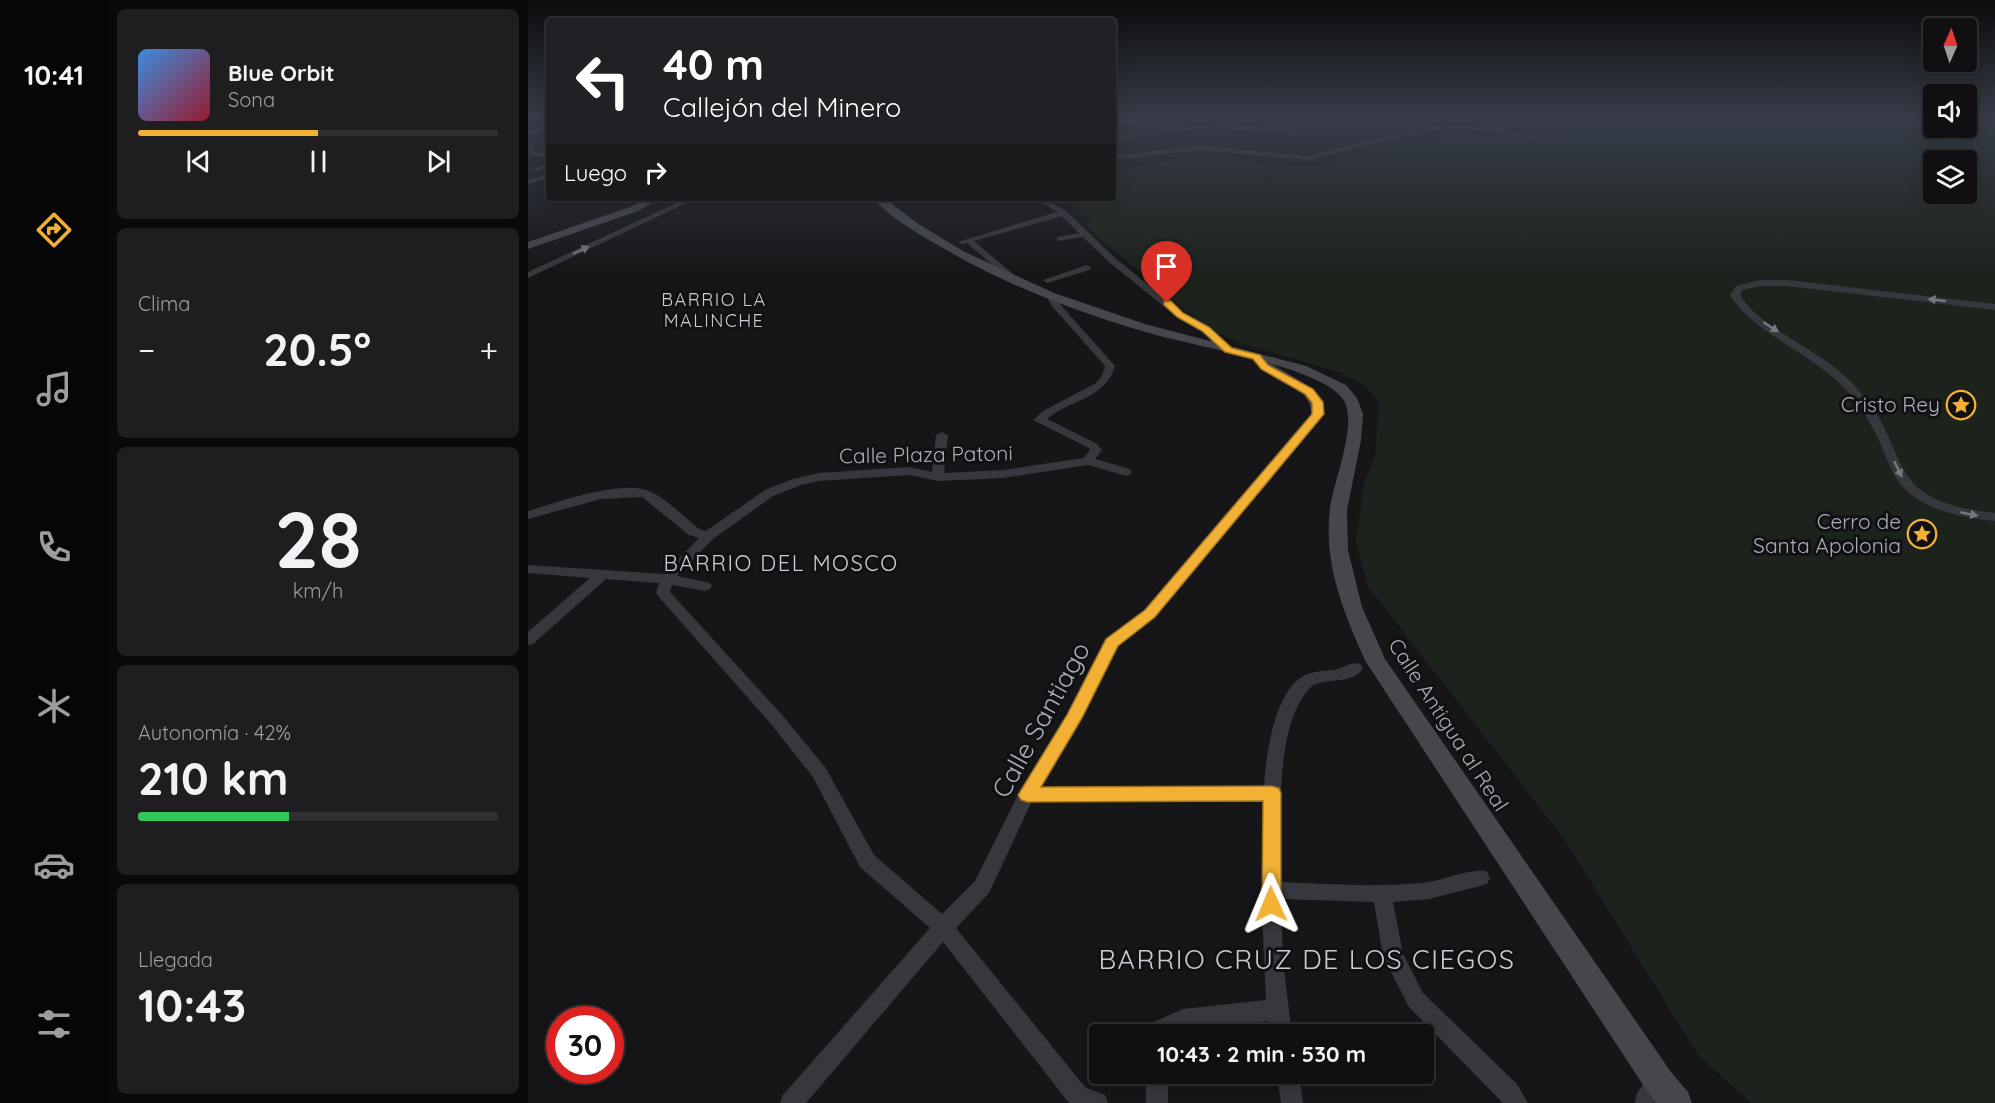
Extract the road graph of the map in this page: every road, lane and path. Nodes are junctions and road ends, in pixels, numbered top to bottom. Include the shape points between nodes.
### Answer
1 (546, 176) edge
2 (528, 182) edge
3 (628, 201) edge
4 (650, 201) edge
5 (686, 201) edge
6 (882, 201) edge
7 (1044, 201) edge
8 (1063, 213) junction
9 (1086, 234) junction
10 (528, 237) edge
11 (1060, 239) dead end
12 (528, 246) edge
13 (1087, 268) dead end
14 (528, 274) edge
15 (1015, 280) junction
16 (1049, 289) junction
17 (1995, 307) edge
18 (1228, 350) junction
19 (1257, 357) junction
20 (942, 440) dead end
21 (1088, 461) junction
22 (1126, 472) dead end
23 (938, 477) junction
24 (528, 515) edge
25 (1995, 517) edge
26 (708, 536) junction
27 (528, 569) edge
28 (601, 576) junction
29 (667, 579) junction
30 (705, 586) dead end
31 (528, 640) edge
32 (1355, 668) dead end
33 (1272, 793) junction
34 (1027, 795) junction
35 (1480, 878) dead end
36 (1271, 890) junction
37 (1382, 894) junction
38 (943, 927) junction
39 (1277, 1009) junction
40 (1175, 1024) edge
41 (1279, 1024) edge
42 (1157, 1084) edge
43 (1289, 1084) edge
44 (1664, 1098) edge
45 (1512, 1099) edge
46 (790, 1103) edge
47 (1097, 1103) edge
48 (1157, 1103) edge
49 (1292, 1103) edge
50 (1683, 1103) edge

1 - 2 street
3 - 10 main road
4 - 12 main road
14 -> 5 street
6 - 15 main road, Calle Antigua al Real via 945,244
7 - 8 street
8 - 9 street
8 - 15 street via 965,241
9 - 11 street
9 - 18 street via 1112,260
13 - 16 street
15 - 16 main road, Calle Antigua al Real
16 - 18 main road, Calle Antigua al Real via 1148,329
16 - 21 street via 1054,303 1110,366 1102,383 1038,420 1093,446 1095,456
17 -> 25 street via 1787,283 1760,283 1739,288 1735,295 1749,314 1830,368 1857,392 1883,436 1900,476 1917,494 1943,507
18 - 19 main road, Calle Antigua al Real
19 - 34 street, Calle Santiago via 1265,367 1309,391 1317,402 1318,414 1150,614 1112,642 1074,718
19 - 44 main road, Calle Antigua al Real via 1326,378 1352,402 1355,427 1338,511 1338,542 1340,571 1360,628 1376,662
20 - 23 street
21 - 22 street
21 - 23 street, Calle Plaza Patoni via 1003,474
23 - 26 street, Calle Plaza Patoni via 909,471 797,482 769,493
24 - 26 street via 636,492 646,494 694,532
26 - 29 street, Calle Plaza Patoni
27 - 28 street
28 - 29 street
28 - 31 street
29 - 30 street
29 - 38 street via 663,593 819,772 867,861
32 - 33 street via 1346,674 1305,682 1282,723
33 - 34 street
33 - 36 street
34 - 38 street, Calle Santiago via 982,887
35 - 37 street via 1462,885
36 - 37 street
36 - 39 street
37 - 45 street via 1393,956 1416,1000
38 - 46 street, Calle Santiago
38 - 47 street via 1077,1095
39 - 40 street
39 - 41 street
42 - 48 street
43 - 49 street
44 - 50 main road, Calle Antigua al Real

